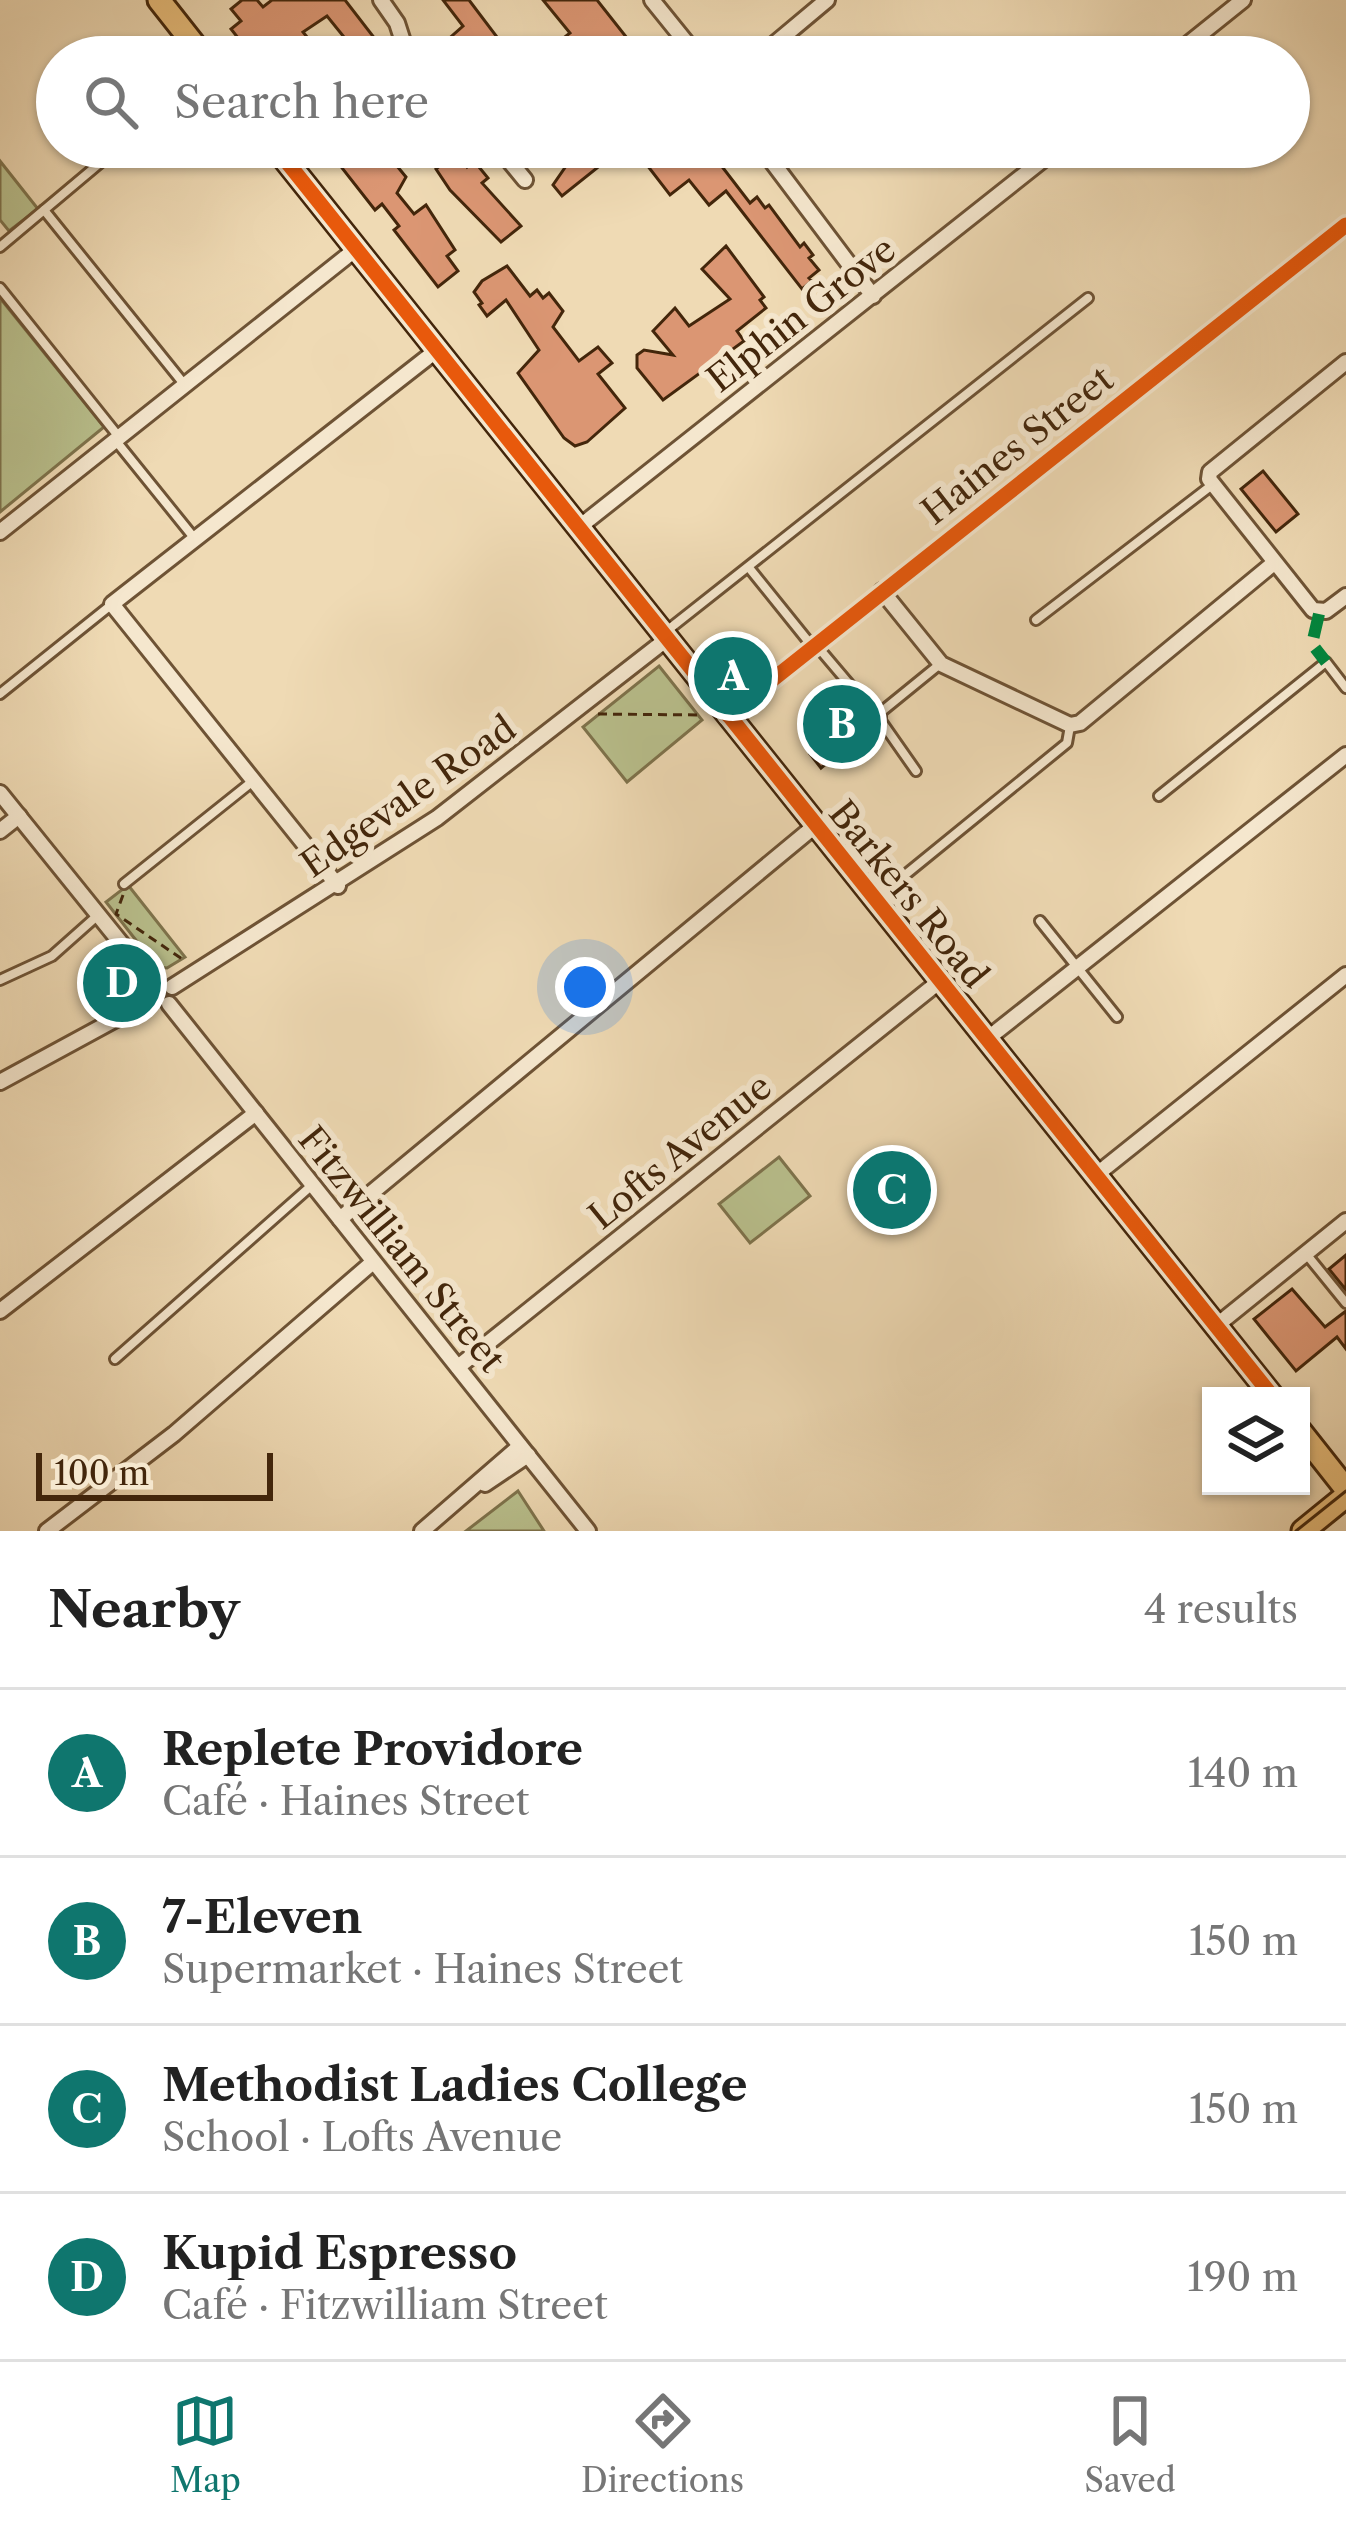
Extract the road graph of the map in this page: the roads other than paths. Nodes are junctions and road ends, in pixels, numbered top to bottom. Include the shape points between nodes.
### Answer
1 (159, 0) edge
2 (381, 0) edge
3 (652, 0) edge
4 (827, 0) edge
5 (1243, 0) edge
6 (187, 36) edge
7 (398, 36) edge
8 (681, 36) edge
9 (784, 36) edge
10 (1198, 36) edge
11 (94, 168) edge
12 (515, 168) edge
13 (777, 168) edge
14 (1033, 168) edge
15 (292, 169) edge
16 (525, 180) dead end
17 (44, 210) junction
18 (1346, 225) edge
19 (0, 247) edge
20 (356, 249) junction
21 (0, 288) edge
22 (873, 296) junction
23 (1088, 298) dead end
24 (437, 350) junction
25 (1346, 362) edge
26 (185, 386) junction
27 (118, 439) junction
28 (1210, 482) junction
29 (578, 528) junction
30 (0, 532) edge
31 (196, 540) junction
32 (1274, 563) junction
33 (750, 569) junction
34 (882, 592) junction
35 (1346, 596) edge
36 (112, 604) junction
37 (1036, 620) dead end
38 (665, 636) junction
39 (814, 645) junction
40 (941, 664) junction
41 (1346, 688) edge
42 (0, 694) edge
43 (881, 712) junction
44 (728, 715) junction
45 (1070, 725) junction
46 (1346, 755) edge
47 (916, 771) dead end
48 (254, 781) junction
49 (0, 793) edge
50 (1159, 796) dead end
51 (19, 816) junction
52 (815, 825) junction
53 (0, 831) edge
54 (124, 884) road end
55 (338, 886) junction
56 (875, 899) junction
57 (98, 914) junction
58 (1040, 921) dead end
59 (1077, 967) junction
60 (1345, 977) edge
61 (0, 980) edge
62 (940, 981) junction
63 (172, 987) junction
64 (152, 992) junction
65 (169, 1004) junction
66 (1117, 1017) dead end
67 (987, 1039) junction
68 (0, 1082) edge
69 (256, 1113) junction
70 (1096, 1175) junction
71 (313, 1185) junction
72 (340, 1219) junction
73 (1346, 1221) edge
74 (1306, 1254) junction
75 (373, 1262) junction
76 (1346, 1303) edge
77 (0, 1311) edge
78 (1216, 1326) junction
79 (115, 1359) dead end
80 (458, 1366) junction
81 (1265, 1387) edge
82 (1310, 1444) edge
83 (524, 1450) junction
84 (1346, 1492) edge
85 (47, 1531) edge
86 (422, 1531) edge
87 (588, 1531) edge
88 (1303, 1531) edge

1 - 6 main road
2 - 7 street
3 - 8 street
4 - 9 street
5 - 10 street
11 - 17 lane
12 - 16 street
13 - 22 street
14 - 22 street, Elphin Grove
15 - 20 main road, Barkers Road
17 - 19 lane
17 - 26 lane
18 - 34 street, Haines Street
20 - 24 main road, Barkers Road
20 - 26 street
21 - 27 lane
22 - 29 street, Elphin Grove
23 - 33 lane
24 - 29 main road, Barkers Road
24 - 31 street
25 - 28 street via 1210,472
26 - 27 street
27 - 30 street
27 - 31 lane
28 - 32 street
28 - 37 lane
29 - 38 main road, Barkers Road
31 - 36 street
32 - 35 street via 1319,614
32 - 45 street
33 - 38 lane
33 - 39 lane
34 - 39 street, Haines Street
34 - 40 street
36 - 42 lane
36 - 48 street
38 - 44 main road, Barkers Road
38 - 55 street, Edgevale Road
39 - 43 lane
39 - 44 street, Haines Street
40 - 43 lane
40 - 45 street
41 - 50 lane via 1326,662
43 - 47 lane
44 - 52 main road, Barkers Road
45 - 56 lane via 1067,743
46 - 59 street
48 - 54 lane
48 - 55 street
49 - 51 street
51 - 53 street
51 - 57 street
52 - 56 main road, Barkers Road
52 - 72 street
55 - 63 street, Edgevale Road
56 - 62 main road, Barkers Road
57 - 61 lane via 52,956
57 - 64 street
58 - 59 lane
59 - 66 lane
59 - 67 street
60 - 70 street
62 - 67 main road, Barkers Road
62 - 80 street, Lofts Avenue
63 - 64 street
63 - 65 street
64 - 65 street
64 - 68 street
65 - 69 street, Fitzwilliam Street
67 - 70 main road, Barkers Road
69 - 71 street, Fitzwilliam Street
69 - 77 street
70 - 78 main road, Barkers Road
71 - 72 street, Fitzwilliam Street
71 - 79 lane
72 - 75 street, Fitzwilliam Street
73 - 74 street
74 - 76 lane
74 - 78 street
75 - 80 street, Fitzwilliam Street
75 - 85 street via 174,1434
78 - 81 main road, Barkers Road
80 - 83 street, Fitzwilliam Street
82 - 84 main road
83 - 86 street
83 - 87 street, Fitzwilliam Street
84 - 88 main road

